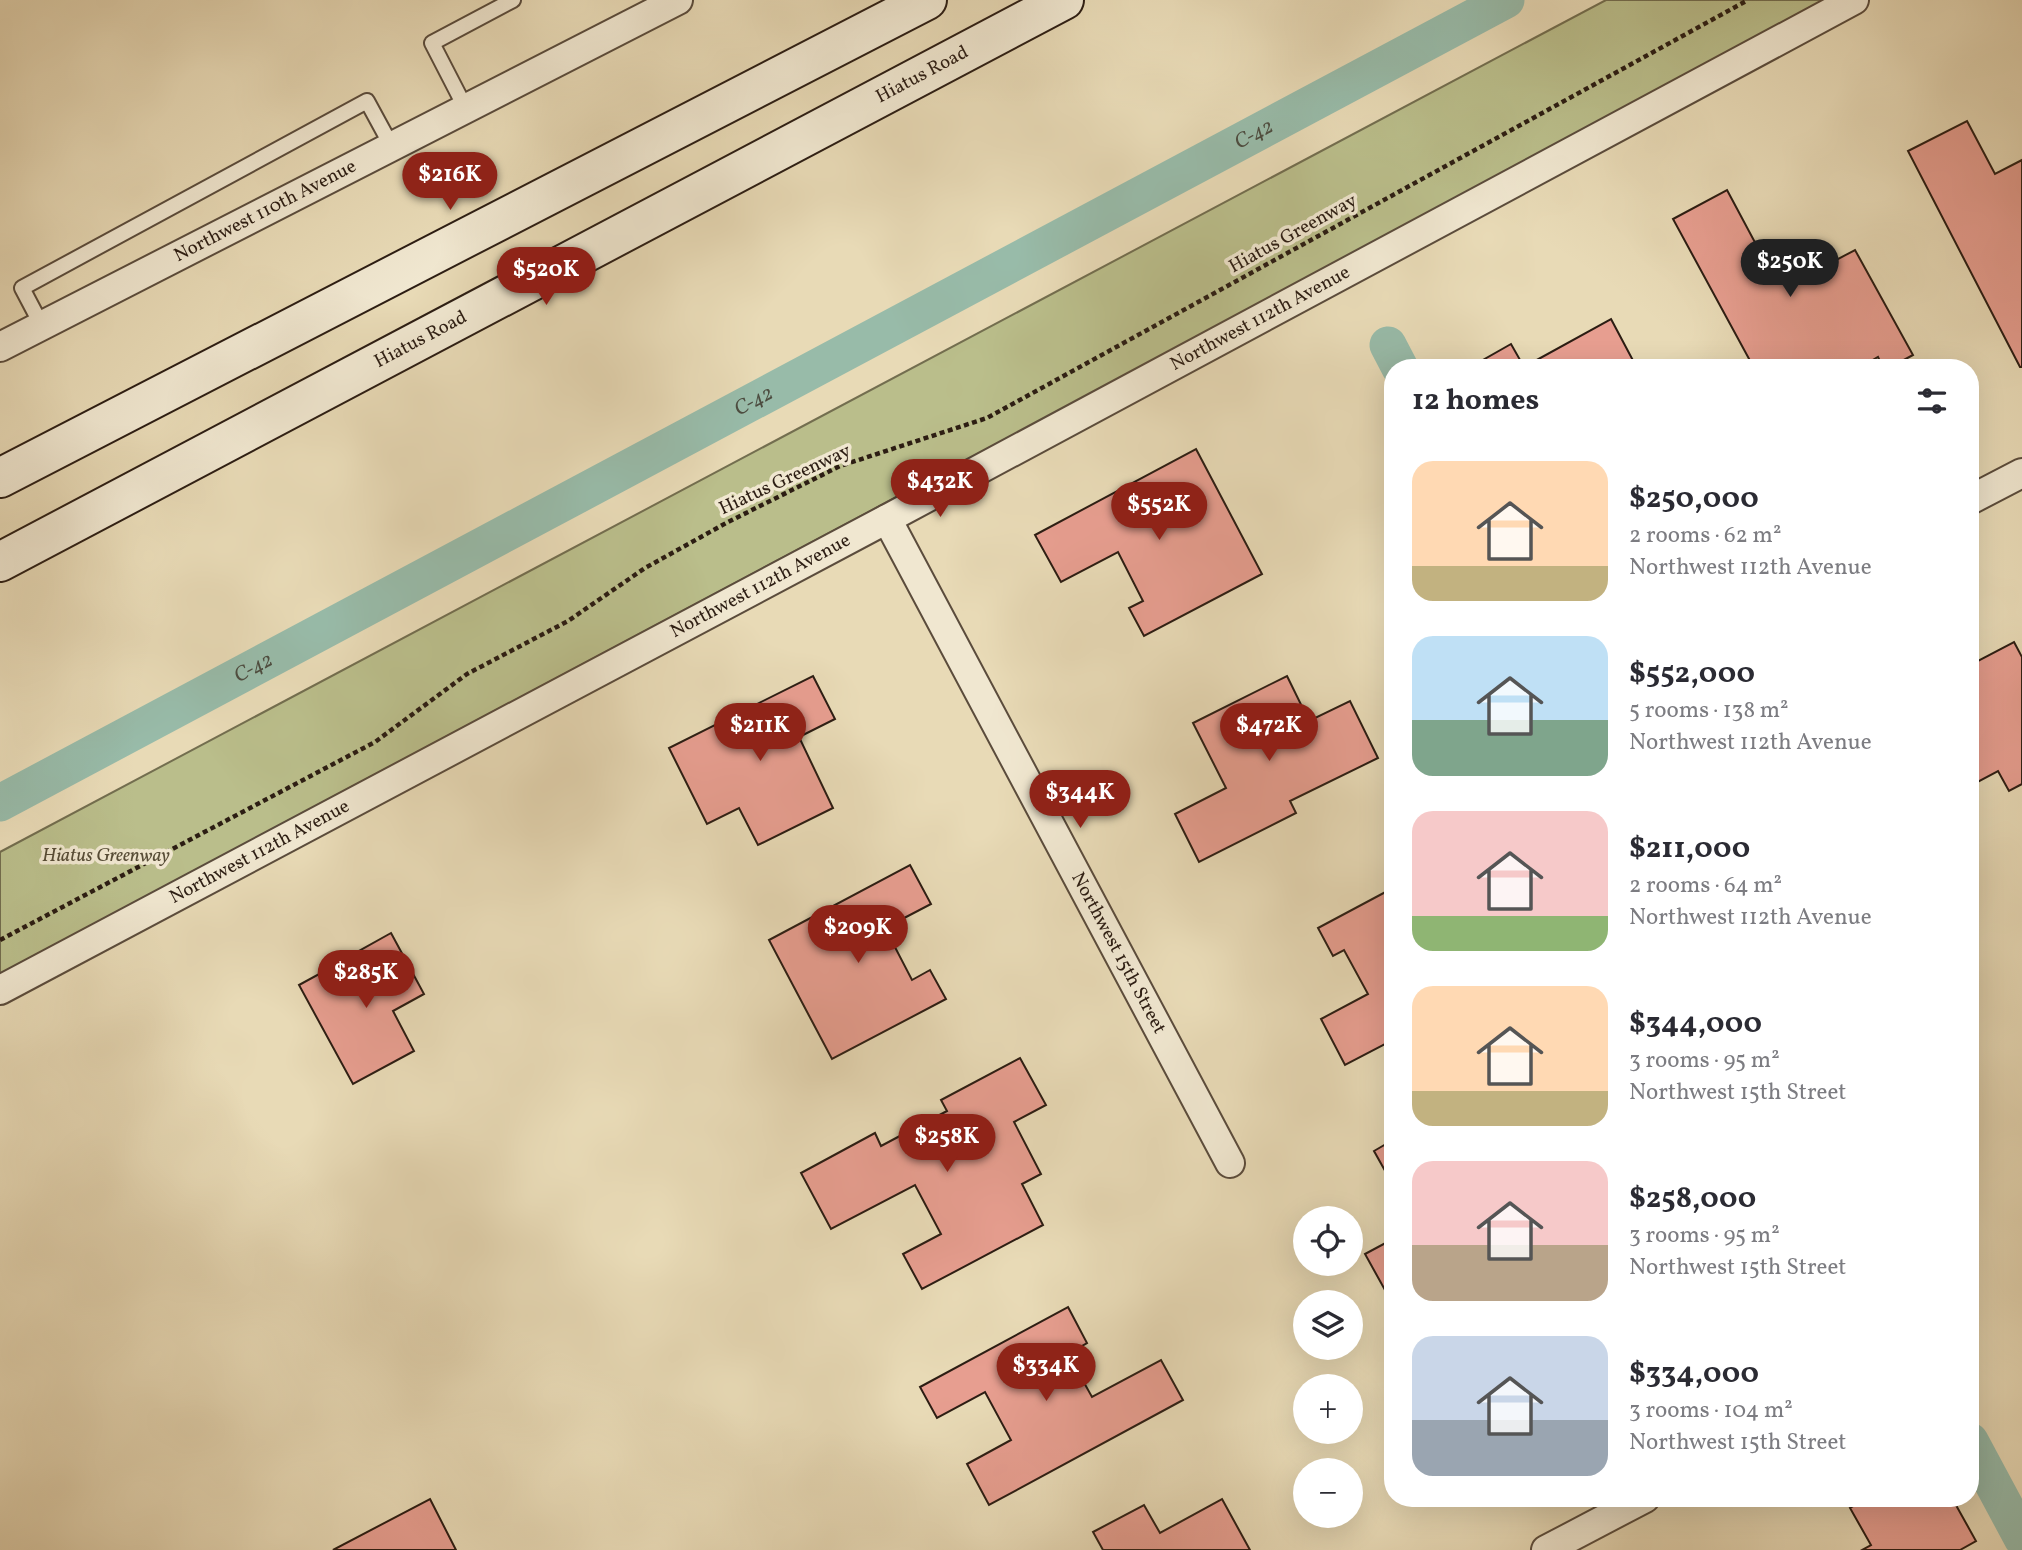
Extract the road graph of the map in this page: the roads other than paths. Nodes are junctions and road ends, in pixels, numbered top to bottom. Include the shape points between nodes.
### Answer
1 (513, 0) edge
2 (678, 0) edge
3 (927, 0) edge
4 (1063, 0) edge
5 (1854, 0) edge
6 (466, 109) junction
7 (392, 147) junction
8 (42, 326) junction
9 (0, 347) edge
10 (2022, 474) edge
11 (0, 478) edge
12 (1979, 496) edge
13 (887, 519) junction
14 (0, 562) edge
15 (0, 990) edge
16 (1230, 1163) dead end
17 (1628, 1507) edge
18 (1546, 1550) edge

1 - 6 lane via 432,43
2 - 6 street, Northwest 110th Avenue
3 - 11 main road
4 - 14 main road, Hiatus Road
5 - 13 street, Northwest 112th Avenue
6 - 7 street, Northwest 110th Avenue
7 - 8 street, Northwest 110th Avenue
7 - 8 lane via 367,101 22,288
8 - 9 street, Northwest 110th Avenue
10 - 12 street
13 - 15 street, Northwest 112th Avenue
13 - 16 street, Northwest 15th Street
17 - 18 street

